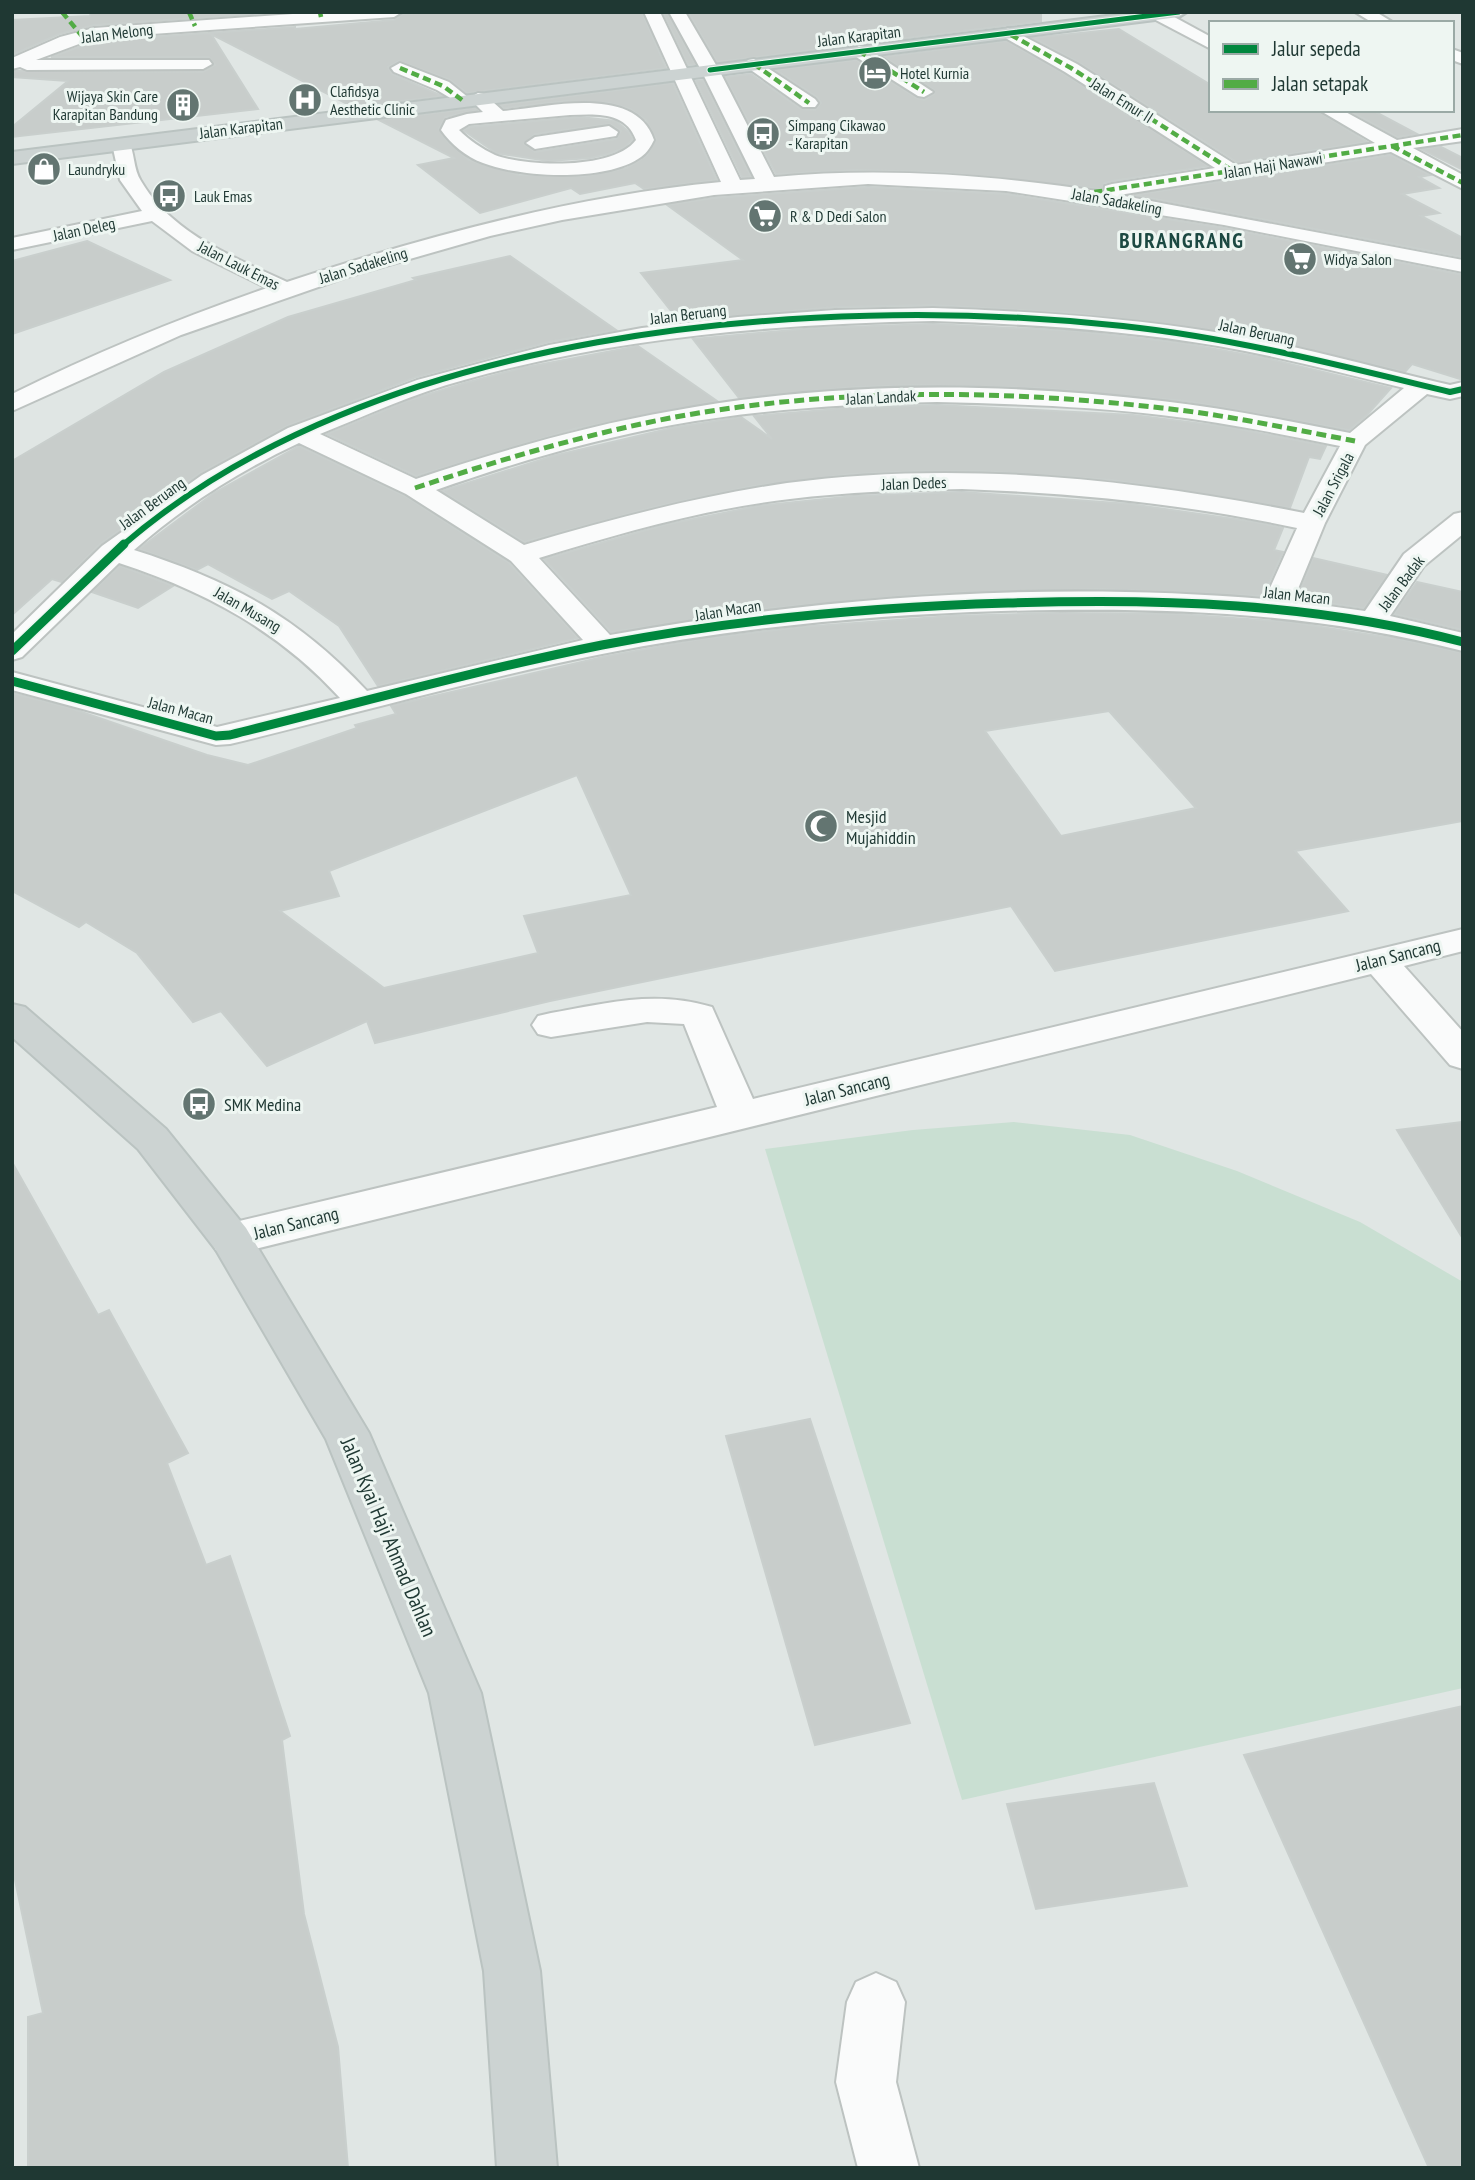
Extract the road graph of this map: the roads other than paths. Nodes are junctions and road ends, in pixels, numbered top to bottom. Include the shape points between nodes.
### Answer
1 (62, 12) edge
2 (394, 12) edge
3 (652, 12) edge
4 (677, 12) edge
5 (1179, 12) edge
6 (1363, 12) edge
7 (321, 15) edge
8 (1158, 15) junction
9 (192, 19) edge
10 (1382, 21) edge
11 (1008, 33) junction
12 (82, 36) junction
13 (1209, 43) edge
14 (859, 51) junction
15 (12, 64) edge
16 (204, 64) dead end
17 (754, 64) junction
18 (400, 68) dead end
19 (710, 70) junction
20 (678, 73) junction
21 (924, 92) dead end
22 (470, 99) junction
23 (808, 103) dead end
24 (1332, 112) edge
25 (499, 117) junction
26 (641, 129) junction
27 (1463, 135) edge
28 (535, 143) dead end
29 (121, 144) junction
30 (1392, 146) junction
31 (12, 158) edge
32 (1233, 171) junction
33 (766, 183) junction
34 (1463, 183) edge
35 (732, 185) junction
36 (1082, 194) junction
37 (156, 214) junction
38 (12, 244) edge
39 (1463, 266) edge
40 (286, 289) junction
41 (1422, 386) junction
42 (1459, 395) edge
43 (12, 404) edge
44 (297, 433) junction
45 (1355, 441) junction
46 (415, 488) junction
47 (1463, 520) edge
48 (1312, 523) junction
49 (112, 552) junction
50 (521, 555) junction
51 (1276, 607) junction
52 (1373, 620) junction
53 (1463, 642) edge
54 (603, 645) junction
55 (12, 651) edge
56 (12, 681) edge
57 (361, 703) junction
58 (1463, 940) edge
59 (1378, 960) junction
60 (12, 1016) edge
61 (551, 1025) dead end
62 (1463, 1056) edge
63 (740, 1115) junction
64 (231, 1239) junction
65 (876, 2002) dead end
66 (527, 2168) edge
67 (889, 2168) edge

1 - 12 street
2 - 7 street, Jalan Melong
3 - 20 street
4 - 19 street
5 - 8 main road, Jalan Karapitan
6 - 10 street
7 - 9 street, Jalan Melong
8 - 11 main road, Jalan Karapitan
8 - 13 street
9 - 12 street, Jalan Melong
11 - 14 main road, Jalan Karapitan
11 - 32 street, Jalan Emur II
12 - 15 street, Jalan Melong
14 - 17 main road, Jalan Karapitan
14 - 21 street
15 - 16 street
17 - 19 main road, Jalan Karapitan
17 - 23 street
18 - 22 street
19 - 20 main road, Jalan Karapitan
19 - 33 street
20 - 22 main road, Jalan Karapitan
20 - 35 street
22 - 25 street
22 - 29 main road, Jalan Karapitan
24 - 30 street
25 - 26 street via 593,110 622,113
25 - 26 street via 467,119 452,124 450,130 488,159 519,167 559,169 601,166 635,155 645,141
26 - 28 street
27 - 30 street, Jalan Haji Nawawi
29 - 31 main road, Jalan Karapitan
29 - 37 street, Jalan Lauk Emas via 129,179
30 - 32 street, Jalan Haji Nawawi
30 - 34 street
32 - 36 street, Jalan Haji Nawawi
33 - 35 street, Jalan Sadakeling
33 - 36 street, Jalan Sadakeling via 946,180
35 - 40 street, Jalan Sadakeling via 500,228
36 - 39 street, Jalan Sadakeling
37 - 38 street, Jalan Deleg
37 - 40 street, Jalan Lauk Emas via 208,253
40 - 43 street, Jalan Sadakeling via 125,351
41 - 42 street, Jalan Beruang
41 - 44 street, Jalan Beruang via 1217,339 1146,329 1009,318 874,316 668,332 520,358 454,375
41 - 45 street, Jalan Srigala
44 - 46 street
44 - 49 street, Jalan Beruang via 210,480
45 - 46 street, Jalan Landak via 1137,405 1029,397 817,400 611,430 512,455
45 - 48 street, Jalan Srigala
46 - 50 street
47 - 52 street, Jalan Badak via 1415,560
48 - 50 street, Jalan Dedes via 1194,500 1077,486 859,485 734,500 625,523
48 - 51 street, Jalan Srigala
49 - 55 street, Jalan Beruang
49 - 57 street, Jalan Musang via 165,568 257,611 306,646
50 - 54 street
51 - 52 street, Jalan Macan
51 - 54 street, Jalan Macan via 1013,601 782,617
52 - 53 street, Jalan Macan
54 - 57 street, Jalan Macan
56 - 57 street, Jalan Macan via 216,736
58 - 59 street, Jalan Sancang
59 - 62 street
59 - 63 street, Jalan Sancang
60 - 64 main road, Jalan Kyai Haji Ahmad Dahlan via 152,1139
61 - 63 street via 664,1008 699,1016
63 - 64 street, Jalan Sancang
64 - 66 main road, Jalan Kyai Haji Ahmad Dahlan via 346,1433 454,1693 512,1971
65 - 67 street via 866,2082

